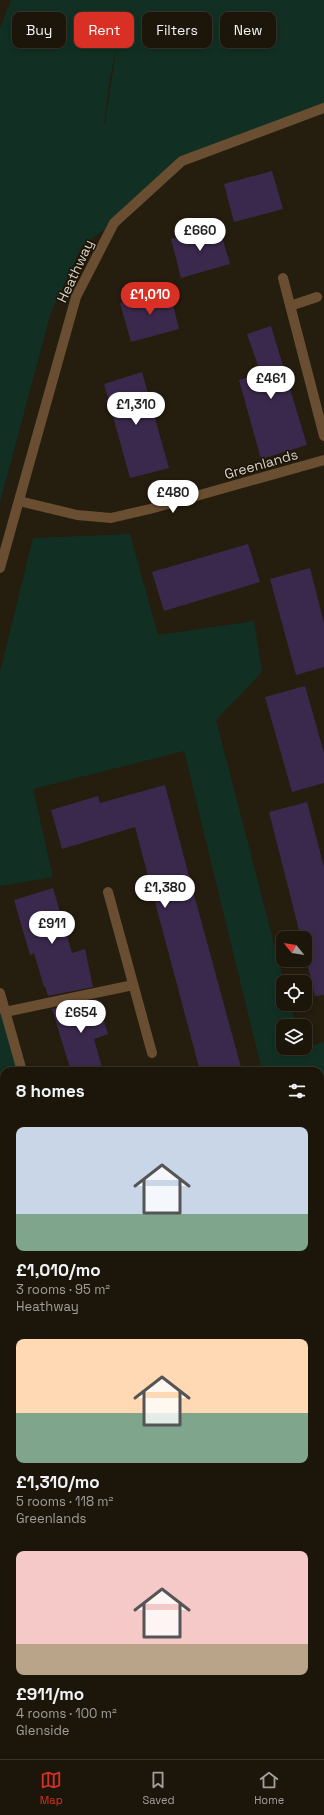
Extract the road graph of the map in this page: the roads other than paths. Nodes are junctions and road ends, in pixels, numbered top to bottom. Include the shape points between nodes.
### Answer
1 (324, 108) edge
2 (283, 278) dead end
3 (317, 297) dead end
4 (290, 306) junction
5 (324, 436) edge
6 (324, 460) edge
7 (19, 501) junction
8 (0, 568) edge
9 (108, 892) dead end
10 (133, 985) junction
11 (0, 993) edge
12 (5, 1012) junction
13 (152, 1053) dead end
14 (21, 1067) edge

1 - 7 street, Heathway via 182,161 114,223 76,297
2 - 4 street
3 - 4 street
4 - 5 street
6 - 7 street, Greenlands via 150,510 111,518 77,515
7 - 8 street, Heathway
9 - 10 street
10 - 12 street
10 - 13 street
11 - 12 street
12 - 14 street

